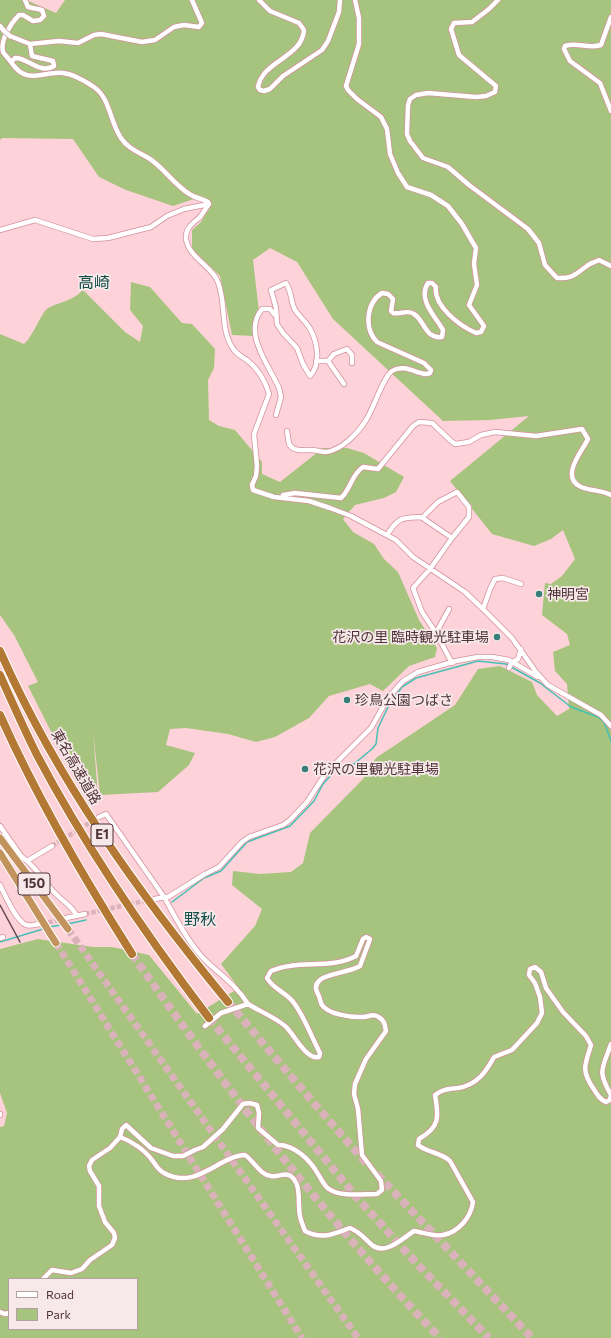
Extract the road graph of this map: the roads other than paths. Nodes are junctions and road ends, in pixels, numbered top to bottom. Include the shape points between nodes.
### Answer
1 (25, 0) edge
2 (192, 0) edge
3 (259, 0) edge
4 (340, 0) edge
5 (355, 0) edge
6 (498, 0) edge
7 (611, 17) edge
8 (0, 26) edge
9 (30, 44) junction
10 (11, 62) junction
11 (611, 111) edge
12 (209, 204) junction
13 (0, 230) edge
14 (611, 266) edge
15 (275, 315) junction
16 (316, 361) junction
17 (328, 361) junction
18 (352, 363) dead end
19 (344, 384) dead end
20 (276, 415) dead end
21 (287, 431) dead end
22 (611, 495) edge
23 (274, 497) junction
24 (421, 517) junction
25 (387, 535) junction
26 (452, 538) junction
27 (430, 569) junction
28 (521, 584) dead end
29 (449, 609) dead end
30 (483, 609) junction
31 (436, 633) junction
32 (521, 649) junction
33 (0, 651) edge
34 (512, 662) junction
35 (452, 663) junction
36 (509, 668) dead end
37 (0, 675) edge
38 (541, 678) junction
39 (0, 715) edge
40 (611, 726) edge
41 (99, 817) dead end
42 (0, 826) edge
43 (0, 838) edge
44 (52, 846) tunnel mouth
45 (0, 853) edge
46 (27, 860) junction
47 (0, 885) edge
48 (164, 897) junction
49 (155, 899) tunnel mouth
50 (85, 914) tunnel mouth
51 (78, 916) junction
52 (66, 918) tunnel mouth
53 (39, 924) tunnel mouth
54 (68, 929) tunnel mouth
55 (56, 943) tunnel mouth
56 (132, 954) tunnel mouth
57 (228, 1002) tunnel mouth
58 (248, 1004) junction
59 (207, 1022) joint
60 (611, 1044) edge
61 (611, 1095) edge
62 (120, 1137) junction
63 (44, 1278) edge

1 - 10 street via 28,7 42,10 44,16 33,21 23,15 15,19 2,43 4,52
2 - 9 street via 202,23 195,27 174,27 155,40 142,42 102,34 78,42 59,40
3 - 4 street via 270,11 299,24 304,30 300,45 262,77 258,86 264,91 322,50 339,12
5 - 21 street via 360,44 346,86 352,94 381,117 387,129 390,154 407,187 431,195 448,206 476,248 474,264 477,285 469,305 484,326 476,333 449,313 436,298 436,287 428,283 426,300 432,315 443,330 442,337 437,338 428,333 413,313 393,313 393,299 388,294 382,294 373,302 368,317 372,337 377,342 424,363 431,370 430,373 401,368 391,372 360,428 350,439 329,451 295,449 289,444
6 - 14 street via 478,19 467,23 454,23 451,29 459,55 496,86 495,92 476,97 428,93 416,95 410,99 408,105 407,134 423,158 448,167 528,229 539,243 545,265 557,278 577,274 587,265 599,260
7 - 11 street via 601,44 571,44 564,49 570,61 600,83
8 - 9 street, bridge via 10,36
9 - 10 street via 32,56 50,59 54,66 37,67 20,57
10 - 12 street via 16,69 30,76 63,73 83,80 95,88 106,103 121,138 128,146 165,170 187,192
12 - 13 street via 184,209 151,226 108,238 93,239 35,220
12 - 23 street via 200,217 191,223 186,238 196,257 218,281 223,301 224,330 234,350 256,369 267,387 267,403 254,434 256,476 252,485 253,490
15 - 16 street via 282,333 297,348 310,376
15 - 16 street via 276,308 271,290 286,283 292,295 294,309 309,327 315,340
15 - 20 street via 270,309 262,309 259,312 255,336 279,388 281,397
16 - 17 street
17 - 18 street via 334,354 347,349 352,355
17 - 19 street
22 - 23 street via 581,487 575,482 572,475 573,463 588,439 582,428 536,436 495,432 481,435 469,442 455,444 432,423 419,422 378,469 363,466 359,469 341,498 295,493
23 - 25 street via 309,501 330,508
24 - 25 street via 399,519
24 - 26 street
24 - 26 street via 438,502 457,492 469,507 468,517
25 - 27 street
26 - 27 street
27 - 30 street via 465,592
27 - 31 street via 414,588 422,612
28 - 30 street via 503,578 495,579
29 - 31 street
30 - 32 street
31 - 35 street
32 - 34 street via 518,659
32 - 38 street
33 - 57 highway, 東名高速道路 / E1 via 42,736 83,806 161,918
34 - 35 street via 492,657
34 - 36 street
34 - 38 street
35 - 48 street via 418,672 402,681 394,689 371,728 326,773 307,802 290,820 283,825 249,836 219,867
37 - 59 highway, 東名高速道路 / E1 via 37,755 91,847
38 - 40 street via 557,691 601,715
39 - 56 highway, E1 via 47,809
41 - 48 street via 106,814
42 - 46 street
43 - 54 highway, 150
44 - 46 street
45 - 55 highway, 150
46 - 51 street via 58,897 72,906
47 - 53 street via 16,916 23,923 28,926
48 - 49 street
48 - 58 street via 183,930 205,960 242,993
50 - 51 street
51 - 52 street
58 - 59 street via 221,1013
58 - 62 street via 287,1026 309,1055 319,1057 320,1053 302,1014 293,1001 270,983 268,978 271,971 282,966 346,962 356,956 363,939 370,939 360,966 326,976 319,980 316,991 322,1005 329,1012 360,1017 373,1015 385,1022 386,1031 366,1059 355,1084 354,1094 358,1109 362,1155 381,1182 382,1190 377,1194 365,1194 335,1192 327,1188 311,1162 288,1145 278,1145 258,1128 257,1106 249,1103 243,1104 223,1129 203,1148 184,1156 173,1156 151,1148 126,1125
60 - 61 street via 601,1071 602,1079
61 - 62 street via 610,1100 606,1102 600,1100 585,1076 585,1065 591,1045 586,1036 563,1012 546,988 541,972 535,967 530,969 529,975 540,997 542,1013 537,1023 512,1050 494,1057 486,1073 472,1083 459,1088 444,1088 435,1095 437,1124 419,1140 418,1145 425,1151 444,1156 450,1161 473,1202 471,1214 457,1230 442,1235 414,1231 390,1247 382,1249 350,1228 316,1236 305,1231 300,1218 297,1185 289,1175 284,1173 272,1177 263,1173 245,1155 213,1170 178,1178 164,1174 131,1142
62 - 63 street via 110,1148 92,1160 89,1166 99,1186 99,1206 105,1222 114,1233 112,1245 90,1260 82,1269 71,1272 52,1270

